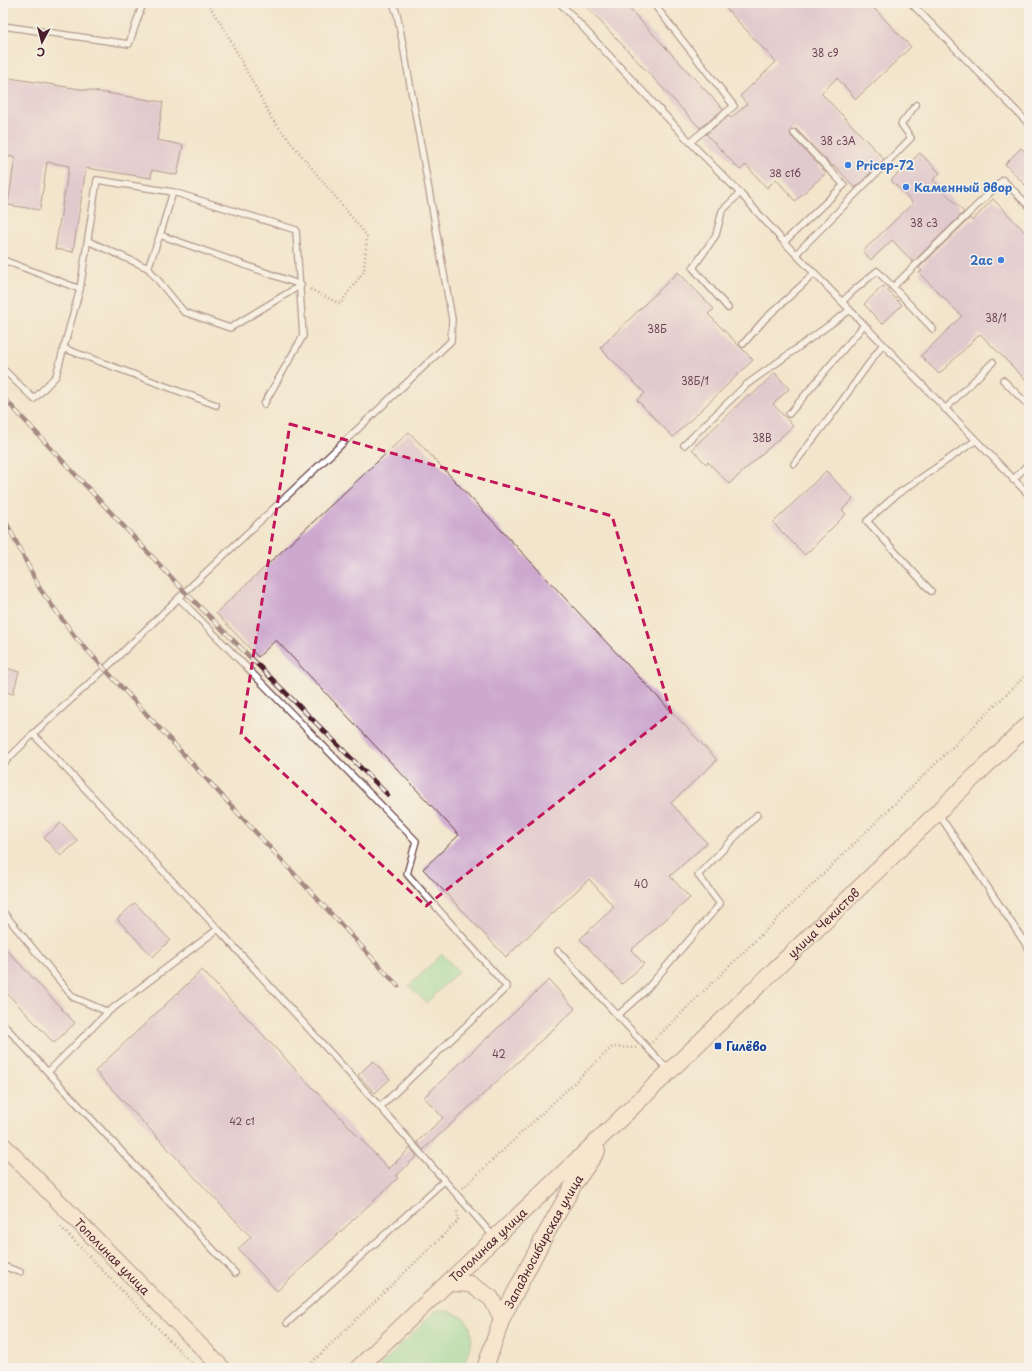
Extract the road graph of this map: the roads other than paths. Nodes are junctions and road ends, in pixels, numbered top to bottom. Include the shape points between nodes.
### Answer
1 (144, 3) edge
2 (393, 3) edge
3 (560, 3) edge
4 (653, 3) edge
5 (911, 3) edge
6 (3, 26) edge
7 (916, 105) dead end
8 (1029, 124) edge
9 (794, 133) dead end
10 (690, 142) junction
11 (174, 192) junction
12 (740, 193) junction
13 (1029, 206) edge
14 (160, 235) junction
15 (88, 241) junction
16 (784, 242) junction
17 (796, 254) junction
18 (3, 260) edge
19 (148, 268) junction
20 (815, 274) junction
21 (301, 285) junction
22 (893, 287) junction
23 (80, 289) junction
24 (842, 302) junction
25 (728, 308) dead end
26 (850, 310) junction
27 (864, 325) junction
28 (933, 329) dead end
29 (743, 344) dead end
30 (883, 344) junction
31 (63, 348) junction
32 (993, 362) dead end
33 (3, 369) edge
34 (1003, 380) dead end
35 (264, 404) dead end
36 (216, 405) dead end
37 (1029, 406) edge
38 (945, 409) junction
39 (789, 414) dead end
40 (975, 441) junction
41 (684, 445) dead end
42 (1029, 463) edge
43 (794, 464) dead end
44 (1014, 480) junction
45 (1029, 495) edge
46 (931, 591) dead end
47 (179, 598) junction
48 (1029, 724) edge
49 (33, 734) junction
50 (3, 764) edge
51 (937, 813) junction
52 (757, 815) dead end
53 (3, 912) edge
54 (218, 929) junction
55 (1029, 949) edge
56 (558, 952) dead end
57 (108, 1012) junction
58 (617, 1016) junction
59 (3, 1024) edge
60 (48, 1072) junction
61 (669, 1072) junction
62 (380, 1107) junction
63 (617, 1122) junction
64 (3, 1145) edge
65 (444, 1181) junction
66 (495, 1239) junction
67 (3, 1266) edge
68 (20, 1272) dead end
69 (235, 1273) dead end
70 (449, 1283) junction
71 (502, 1318) junction
72 (286, 1324) dead end
73 (222, 1368) edge
74 (358, 1368) edge
75 (484, 1368) edge

1 - 6 lane via 129,44
2 - 47 lane via 403,45 452,319 451,341
3 - 10 lane
4 - 10 lane via 734,106
5 - 8 lane
7 - 17 lane via 902,124 911,138
9 - 16 lane via 844,185
10 - 12 lane
11 - 14 lane
11 - 15 lane via 97,180
11 - 21 lane via 296,230
12 - 16 lane
12 - 25 lane via 722,211 716,235 693,268
13 - 22 lane via 1003,180
14 - 19 lane
14 - 21 lane
15 - 19 lane
15 - 23 lane
16 - 17 lane
17 - 20 lane
18 - 23 lane
19 - 21 lane via 184,312 230,328
20 - 24 lane
20 - 29 lane via 764,319
21 - 35 lane via 303,336
22 - 24 lane via 877,271
22 - 28 lane
23 - 31 lane
24 - 26 lane
26 - 27 lane
26 - 41 lane via 746,385
27 - 30 lane
27 - 39 lane
30 - 38 lane
30 - 43 lane
31 - 33 lane via 56,376 34,399
31 - 36 lane
32 - 38 lane
34 - 37 lane
38 - 40 lane
40 - 44 lane
40 - 46 lane via 896,495 867,521
42 - 44 lane
44 - 45 lane
47 - 49 lane
47 - 62 lane via 416,841 407,874 507,986
48 - 51 main road, улица Чекистов
49 - 50 lane
49 - 54 lane
51 - 55 lane
51 - 61 main road, улица Чекистов
52 - 58 lane via 698,875 720,904 645,991
53 - 57 lane via 73,997
54 - 57 lane
54 - 62 lane
56 - 58 lane
57 - 60 lane
58 - 61 lane
59 - 60 lane
60 - 69 lane
61 - 63 main road, улица Чекистов
62 - 65 lane
63 - 66 main road, Тополиная улица
63 - 71 main road, Западносибирская улица via 574,1184
64 - 73 main road, Тополиная улица
65 - 66 lane
65 - 72 lane
66 - 70 main road, Тополиная улица
67 - 68 lane
70 - 71 main road via 470,1284 491,1298
70 - 74 main road, Тополиная улица
71 - 75 main road, Западносибирская улица

